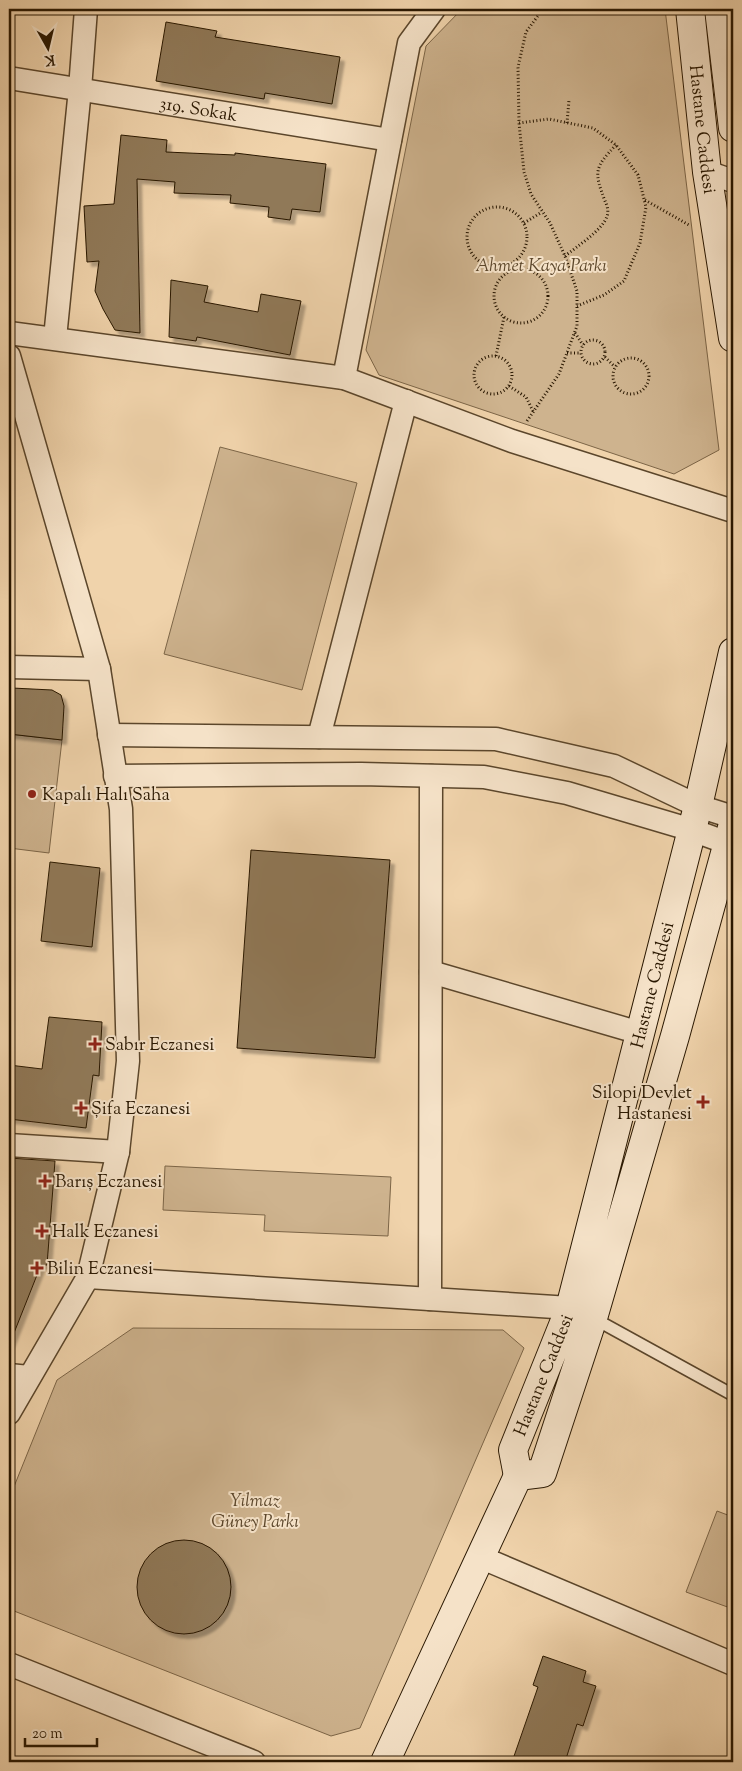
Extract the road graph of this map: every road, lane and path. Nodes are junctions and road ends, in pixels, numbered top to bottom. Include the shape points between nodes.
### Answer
1 (86, 9) edge
2 (434, 9) edge
3 (544, 9) edge
4 (690, 9) edge
5 (719, 9) edge
6 (9, 78) edge
7 (80, 89) junction
8 (569, 100) dead end
9 (519, 123) junction
10 (567, 123) junction
11 (733, 128) edge
12 (390, 140) junction
13 (616, 145) junction
14 (707, 172) junction
15 (733, 181) edge
16 (644, 200) junction
17 (542, 212) junction
18 (524, 223) junction
19 (718, 241) junction
20 (564, 256) junction
21 (508, 266) junction
22 (509, 271) junction
23 (577, 306) junction
24 (504, 317) junction
25 (9, 332) edge
26 (575, 332) junction
27 (55, 338) junction
28 (733, 338) edge
29 (583, 345) junction
30 (567, 353) junction
31 (581, 353) junction
32 (9, 356) edge
33 (496, 356) junction
34 (605, 357) junction
35 (615, 367) junction
36 (344, 378) junction
37 (510, 386) junction
38 (406, 401) junction
39 (534, 411) junction
40 (512, 441) junction
41 (733, 511) edge
42 (733, 652) edge
43 (9, 666) edge
44 (99, 669) junction
45 (109, 735) junction
46 (320, 737) junction
47 (115, 776) junction
48 (431, 776) junction
49 (695, 818) junction
50 (732, 832) edge
51 (430, 972) junction
52 (640, 1033) junction
53 (9, 1145) edge
54 (118, 1152) junction
55 (88, 1277) junction
56 (430, 1299) junction
57 (582, 1313) junction
58 (19, 1376) edge
59 (733, 1395) edge
60 (9, 1413) edge
61 (480, 1557) junction
62 (9, 1664) edge
63 (733, 1664) edge
64 (254, 1762) edge
65 (385, 1762) edge

1 - 7 street
2 - 12 street via 409,43
3 - 9 path via 526,32 518,67
4 - 14 main road, Hastane Caddesi
5 - 11 main road, Hastane Caddesi
6 - 7 street, 319. Sokak
7 - 12 street, 319. Sokak
7 - 27 street
8 - 10 path
9 - 10 path via 549,119
9 - 17 path via 524,172 531,194
10 - 13 path via 593,128
12 - 36 street
13 - 16 path via 638,175
13 - 20 path via 602,160 597,176 608,215
14 - 15 street
14 - 19 main road, Hastane Caddesi
16 - 19 path
16 - 23 path via 646,207 640,243 624,281 604,295
17 - 18 path
17 - 20 path
18 - 21 path via 527,233 525,248 517,261
18 - 21 path via 509,209 499,207 479,212 468,228 467,247 472,256 488,267
19 - 28 main road, Hastane Caddesi
20 - 23 path via 577,291
21 - 22 path
22 - 24 path via 499,279 494,294 498,310
22 - 24 path via 530,270 539,275 548,291 548,301 538,317 530,321 521,323
23 - 26 path
24 - 33 path
25 - 27 street
26 - 29 path
26 - 30 path
27 - 36 street
29 - 31 path
29 - 34 path via 590,340 601,342
30 - 31 path
30 - 39 path via 559,374
31 - 34 path via 591,364 599,363
32 - 44 street
33 - 37 path via 510,367
33 - 37 path via 478,362 473,374 477,387 494,395
34 - 35 path
35 - 35 path via 629,357 641,360 649,370 648,382 640,392 623,392 613,378
36 - 38 street
37 - 39 path via 526,397
38 - 40 street
38 - 46 street
39 - 40 path
40 - 41 street
42 - 49 main road, Hastane Caddesi
43 - 44 street
44 - 45 street
45 - 46 street
45 - 47 street
46 - 49 street via 496,739 614,766
47 - 48 street
47 - 54 street via 121,809 128,1061
48 - 49 street via 484,776
48 - 51 street
49 - 50 street
49 - 52 main road, Hastane Caddesi
50 - 57 main road, Hastane Caddesi via 675,1036
51 - 52 street
51 - 56 street
52 - 57 main road, Hastane Caddesi
53 - 54 street
54 - 55 street
55 - 56 street
55 - 58 street
56 - 57 street
57 - 59 lane
57 - 61 main road, Hastane Caddesi via 542,1473 518,1476
58 - 60 street
61 - 63 street
61 - 65 main road
62 - 64 street

